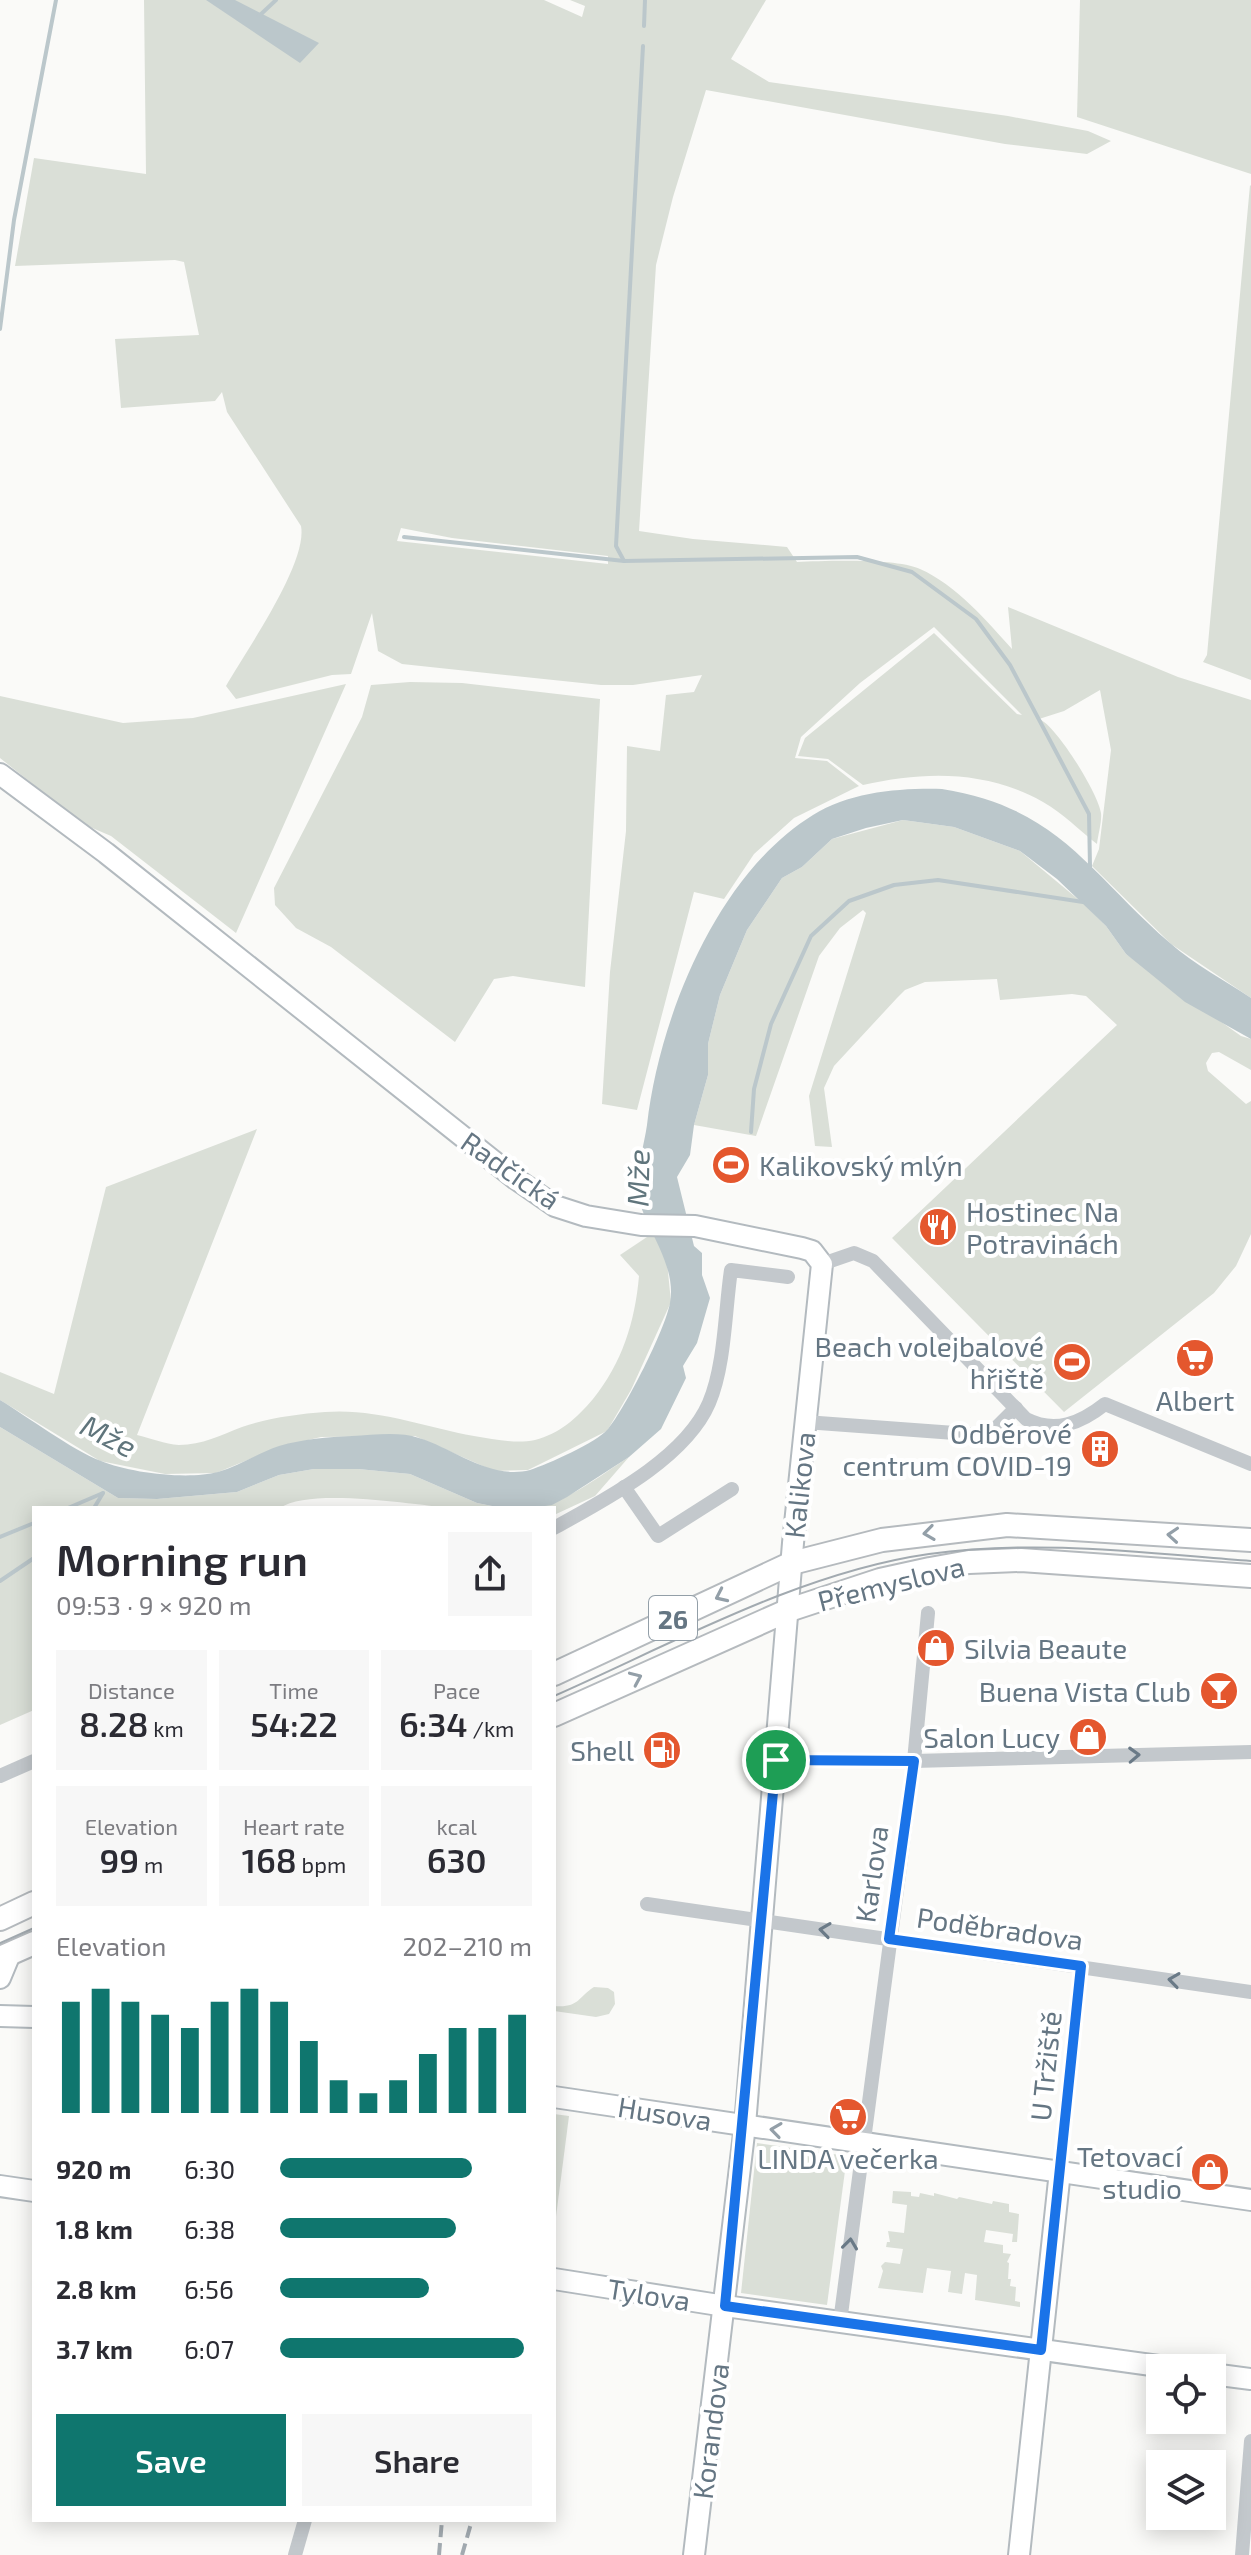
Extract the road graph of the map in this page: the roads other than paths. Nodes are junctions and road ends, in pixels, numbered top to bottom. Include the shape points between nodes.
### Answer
1 (0, 774) edge
2 (822, 1264) junction
3 (788, 1277) dead end
4 (1016, 1408) junction
5 (805, 1422) junction
6 (1251, 1464) edge
7 (624, 1487) junction
8 (732, 1489) dead end
9 (556, 1527) edge
10 (1251, 1540) edge
11 (792, 1563) junction
12 (1251, 1576) edge
13 (789, 1610) junction
14 (928, 1613) dead end
15 (556, 1673) edge
16 (556, 1714) edge
17 (1251, 1752) edge
18 (776, 1760) junction
19 (914, 1761) junction
20 (32, 1762) edge
21 (0, 1776) edge
22 (32, 1904) edge
23 (647, 1904) dead end
24 (0, 1919) edge
25 (762, 1921) junction
26 (889, 1939) junction
27 (32, 1944) edge
28 (5, 1956) edge
29 (1081, 1966) junction
30 (0, 1978) edge
31 (1251, 1992) edge
32 (0, 1999) edge
33 (17, 2016) edge
34 (556, 2097) edge
35 (745, 2125) junction
36 (862, 2142) junction
37 (1060, 2171) junction
38 (0, 2186) edge
39 (32, 2191) edge
40 (1251, 2200) edge
41 (556, 2279) edge
42 (725, 2306) junction
43 (840, 2322) junction
44 (1041, 2350) junction
45 (1146, 2364) edge
46 (1226, 2376) edge
47 (1251, 2379) edge
48 (1251, 2441) edge
49 (304, 2522) edge
50 (295, 2555) edge
51 (694, 2555) edge
52 (1019, 2555) edge
53 (1242, 2555) edge

1 - 2 street, Radčická via 555,1206 586,1216 695,1226 802,1248
2 - 4 street via 854,1253 873,1261
2 - 5 street, Kalikova
3 - 7 street via 731,1270 709,1404 668,1454
4 - 5 street via 982,1435
4 - 6 street via 1038,1425 1055,1428 1085,1420 1105,1404
5 - 11 street, Kalikova
7 - 8 street via 658,1536
7 - 9 street
10 -> 11 main road, Přemyslova / 26 via 1007,1525 882,1540
11 - 13 street, Kalikova
11 -> 15 main road, Přemyslova / 26
12 - 13 main road, Přemyslova / 26 via 1021,1560 969,1562 880,1580
16 -> 13 main road, Přemyslova / 26
13 - 18 street, Kalikova
14 - 19 street, Karlova
19 -> 17 street
18 - 19 street
18 - 25 street, Kalikova
19 - 26 street, Karlova
20 - 21 street
22 - 24 main road
23 - 25 street, Poděbradova
26 -> 25 street, Poděbradova
25 - 35 street, Korandova
26 - 29 street, Poděbradova
26 - 36 street, Karlova
27 - 28 main road
28 - 30 street
31 -> 29 street, Poděbradova
29 - 37 street, U Tržiště
32 - 33 street
34 - 35 street, Husova
36 -> 35 street, Husova
35 - 42 street, Korandova
36 - 37 street, Husova
43 -> 36 street, Karlova
37 - 40 street, Husova
37 - 44 street
38 - 39 street
41 - 42 street, Tylova
42 - 43 street, Tylova
42 - 51 street, Korandova
43 - 44 street, Tylova
44 - 45 street, Tylova
44 - 52 street
46 - 47 street
48 - 53 street
49 - 50 street

